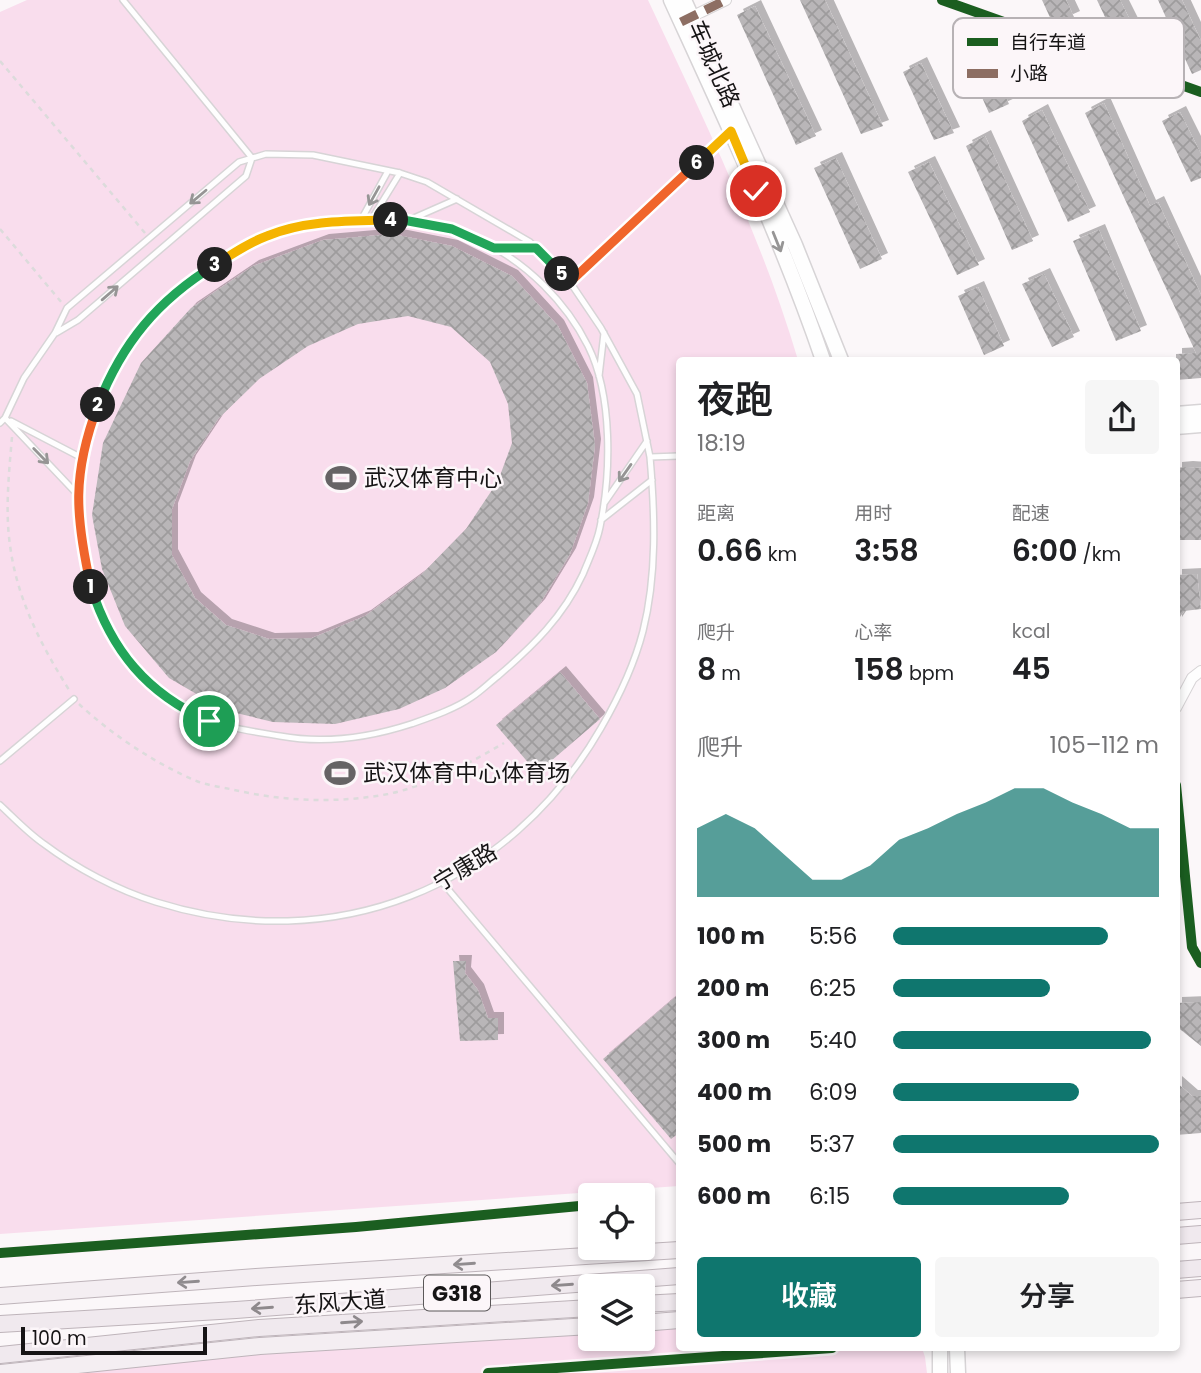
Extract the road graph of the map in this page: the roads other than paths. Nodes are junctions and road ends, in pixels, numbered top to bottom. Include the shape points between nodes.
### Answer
1 (123, 0) edge
2 (671, 0) edge
3 (684, 0) edge
4 (726, 0) edge
5 (942, 0) edge
6 (993, 18) edge
7 (686, 19) junction
8 (1184, 86) edge
9 (1201, 92) edge
10 (252, 158) junction
11 (388, 171) junction
12 (400, 173) junction
13 (457, 199) junction
14 (360, 220) junction
15 (371, 220) junction
16 (407, 220) junction
17 (494, 248) junction
18 (536, 248) junction
19 (55, 333) junction
20 (604, 333) junction
21 (822, 357) edge
22 (840, 357) edge
23 (598, 379) junction
24 (1201, 412) edge
25 (1180, 414) edge
26 (3, 421) edge
27 (1201, 425) edge
28 (1180, 427) edge
29 (647, 441) junction
30 (676, 456) edge
31 (650, 457) junction
32 (82, 458) junction
33 (652, 480) junction
34 (77, 494) junction
35 (604, 504) junction
36 (601, 520) junction
37 (1201, 671) edge
38 (74, 699) road end
39 (1180, 700) edge
40 (0, 761) edge
41 (0, 806) edge
42 (1180, 845) edge
43 (442, 882) junction
44 (1201, 963) edge
45 (676, 1159) edge
46 (1201, 1210) edge
47 (1180, 1212) edge
48 (1201, 1234) edge
49 (1180, 1236) edge
50 (676, 1250) edge
51 (1201, 1268) edge
52 (1180, 1270) edge
53 (676, 1276) edge
54 (1201, 1287) edge
55 (1180, 1290) edge
56 (0, 1296) edge
57 (676, 1302) edge
58 (655, 1303) edge
59 (578, 1309) edge
60 (676, 1320) edge
61 (655, 1321) edge
62 (0, 1324) edge
63 (578, 1327) edge
64 (940, 1351) edge
65 (957, 1351) edge
66 (0, 1355) edge
67 (1, 1373) edge
68 (940, 1373) edge
69 (958, 1373) edge

1 - 10 lane
2 - 7 main road, 车城北路
3 - 7 main road, 车城北路
4 - 7 street
5 - 6 street
7 -> 21 main road, 车城北路
7 - 22 main road, 车城北路 via 795,246
8 - 9 street
10 - 11 lane, 宁康路 via 313,155
19 -> 10 lane via 78,320 246,176
10 -> 19 lane via 239,162 67,308
11 - 12 lane, 宁康路
11 -> 14 lane
12 - 13 lane, 宁康路
12 - 15 lane
13 - 16 lane
13 - 18 lane, 宁康路
14 - 15 lane
14 - 32 lane via 269,234 209,268 155,310 125,348 107,382
15 - 16 lane
16 - 17 lane via 452,229
17 - 18 lane
17 - 23 lane via 549,290 573,320 590,350
18 - 20 lane, 宁康路 via 570,282
19 - 26 lane via 24,378
20 - 23 lane
20 - 29 lane, 宁康路 via 637,394
23 - 35 lane via 607,432
24 - 25 main road
26 - 32 lane
26 -> 34 lane
27 - 28 main road
29 - 31 lane, 宁康路
29 -> 35 lane
30 - 31 lane
31 - 33 lane, 宁康路
32 - 34 lane
33 - 36 lane
33 - 43 lane, 宁康路 via 654,557 643,631 623,691 583,759 553,798 513,836
34 - 36 lane via 91,589 107,629 127,661 151,686 189,712 209,721 304,741 388,732 471,699 538,641 554,621 581,578
35 - 36 lane
37 - 39 street
38 - 40 lane
41 - 43 lane, 宁康路 via 44,844 99,878 155,902 201,913 258,922 356,914 413,897
42 - 44 street via 1192,947
43 - 45 lane
46 - 47 main road
48 - 49 highway
50 -> 56 main road
51 - 52 highway
53 -> 62 highway, 东风大道 / G318
54 - 55 main road
57 - 58 highway
66 -> 59 highway, 东风大道 / G318 via 259,1328
60 - 61 main road
63 - 67 main road via 260,1346
64 - 68 main road
65 - 69 main road

